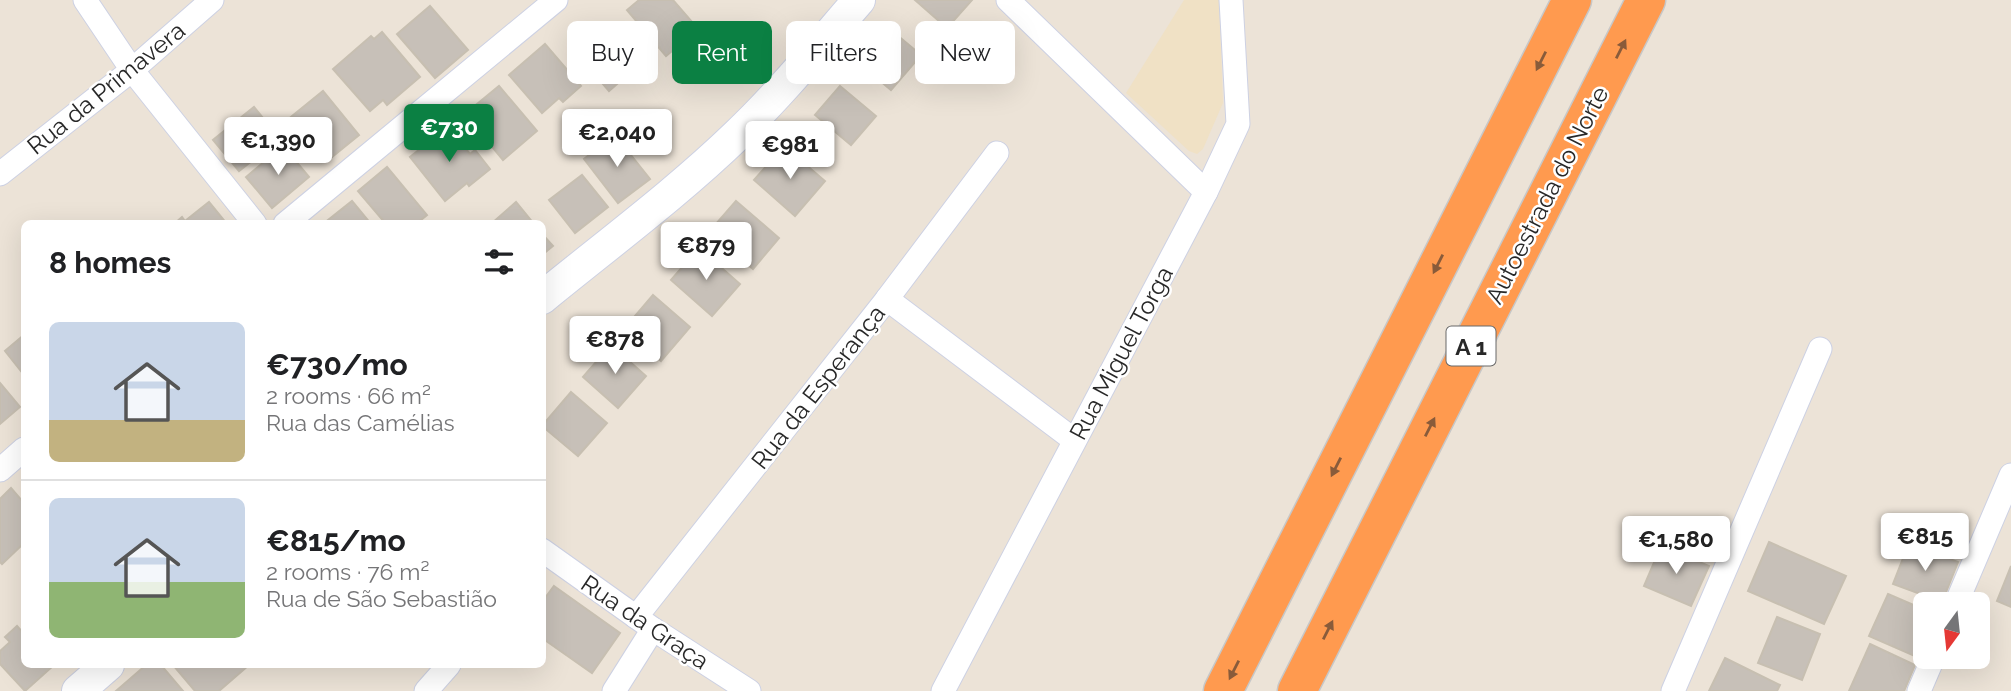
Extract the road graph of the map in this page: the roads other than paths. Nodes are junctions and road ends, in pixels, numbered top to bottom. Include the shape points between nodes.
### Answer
1 (85, 0) edge
2 (212, 0) edge
3 (556, 0) edge
4 (859, 0) edge
5 (1008, 0) edge
6 (1231, 0) edge
7 (1572, 0) edge
8 (1646, 0) edge
9 (132, 70) junction
10 (997, 153) dead end
11 (0, 174) edge
12 (1206, 192) junction
13 (252, 220) edge
14 (290, 220) edge
15 (546, 295) edge
16 (887, 299) junction
17 (1820, 349) dead end
18 (1074, 440) junction
19 (21, 452) edge
20 (0, 470) edge
21 (2011, 475) edge
22 (546, 555) edge
23 (1961, 592) edge
24 (645, 623) junction
25 (105, 668) edge
26 (446, 668) edge
27 (1928, 669) edge
28 (78, 691) edge
29 (426, 691) edge
30 (614, 691) edge
31 (749, 691) edge
32 (943, 691) edge
33 (1223, 691) edge
34 (1297, 691) edge
35 (1672, 691) edge
36 (1919, 691) edge

1 - 9 street
2 - 9 street, Rua da Primavera
3 - 14 street
4 - 15 street via 738,134
5 - 12 street
6 - 12 street, Rua Miguel Torga via 1238,124
7 -> 33 highway, A 1
34 -> 8 highway, Autoestrada do Norte / A 1
9 - 11 street, Rua da Primavera
9 - 13 street
10 - 16 street, Rua da Esperança
12 - 18 street, Rua Miguel Torga
16 - 18 street
16 - 24 street, Rua da Esperança
17 - 35 street
18 - 32 street, Rua Miguel Torga
19 - 20 street
21 - 23 street
22 - 24 street, Rua da Graça
24 - 30 street, Rua da Esperança
24 - 31 street, Rua da Graça
25 - 28 street
26 - 29 street
27 - 36 street

